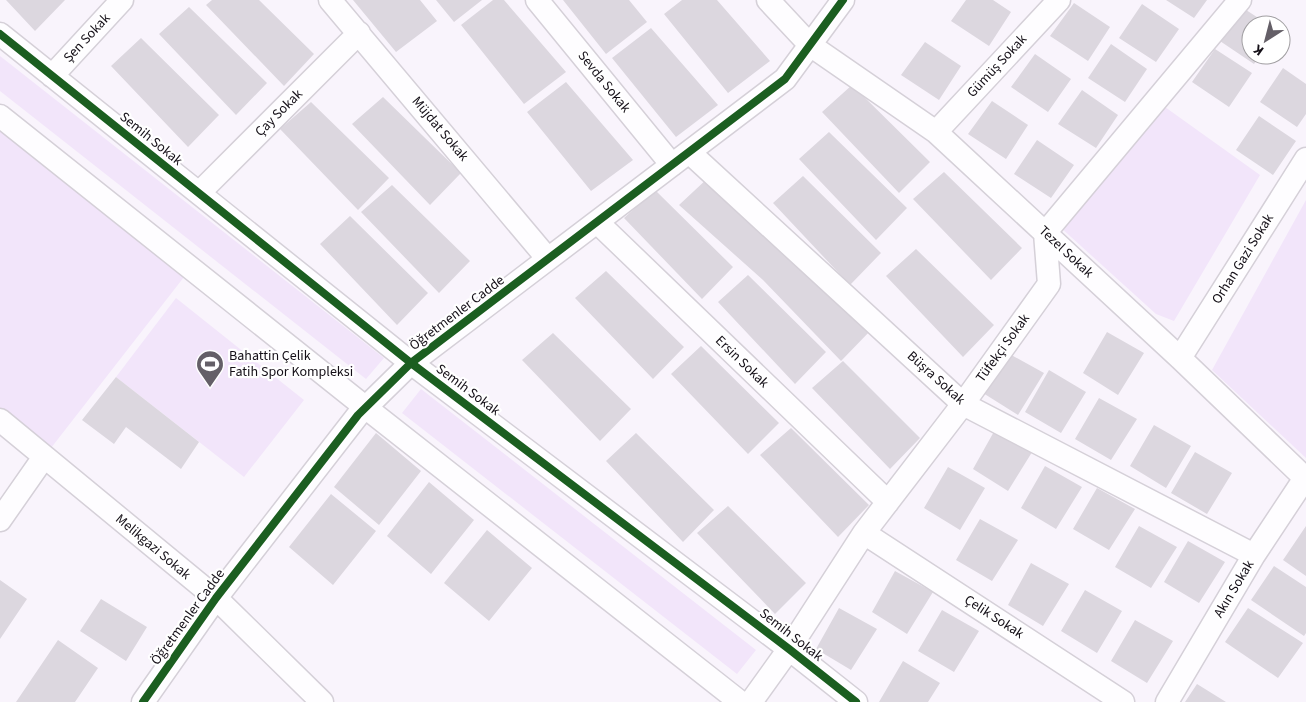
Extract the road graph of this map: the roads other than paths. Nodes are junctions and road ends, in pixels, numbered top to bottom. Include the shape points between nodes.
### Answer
1 (122, 0) edge
2 (330, 0) edge
3 (537, 0) edge
4 (768, 0) edge
5 (843, 0) edge
6 (1059, 0) edge
7 (1240, 0) edge
8 (359, 33) junction
9 (0, 34) edge
10 (810, 45) junction
11 (52, 76) junction
12 (0, 116) edge
13 (936, 132) junction
14 (680, 158) junction
15 (1304, 168) edge
16 (199, 194) junction
17 (597, 222) junction
18 (1045, 233) junction
19 (548, 259) junction
20 (1180, 358) junction
21 (411, 363) junction
22 (963, 404) junction
23 (365, 407) junction
24 (0, 420) edge
25 (44, 457) junction
26 (1306, 478) edge
27 (888, 502) junction
28 (0, 520) edge
29 (864, 533) junction
30 (1254, 555) junction
31 (216, 598) junction
32 (789, 650) junction
33 (143, 702) edge
34 (322, 702) edge
35 (740, 702) edge
36 (751, 702) edge
37 (856, 702) edge
38 (1123, 702) edge
39 (1167, 702) edge

1 - 11 street, Şen Sokak
2 - 8 street, Müjdat Sokak
3 - 14 street, Sevda Sokak
4 - 10 street, Tezel Sokak
5 - 10 street, Öğretmenler Cadde
6 - 13 street, Gümüş Sokak
7 - 18 street
8 - 16 street, Çay Sokak
8 - 19 street, Müjdat Sokak
9 - 11 street, Semih Sokak
10 - 13 street, Tezel Sokak
10 - 14 street, Öğretmenler Cadde via 785,79
11 - 16 street, Semih Sokak
12 - 23 street
13 - 18 street, Tezel Sokak
14 - 17 street, Öğretmenler Cadde
14 - 22 street, Büşra Sokak
15 - 20 street, Orhan Gazi Sokak
16 - 21 street, Semih Sokak
17 - 19 street, Öğretmenler Cadde
17 - 27 street, Ersin Sokak
18 - 20 street, Tezel Sokak
18 - 22 street, Tüfekçi Sokak via 1049,284
19 - 21 street, Öğretmenler Cadde
20 - 26 street, Tezel Sokak
21 - 23 street, Öğretmenler Cadde
21 - 32 street, Semih Sokak
22 - 27 street, Tüfekçi Sokak
22 - 30 street, Büşra Sokak
23 - 31 street, Öğretmenler Cadde
23 - 35 street
24 - 25 street, Melikgazi Sokak
25 - 28 street
25 - 31 street, Melikgazi Sokak
26 - 30 street, Akın Sokak
27 - 29 street, Tüfekçi Sokak
29 - 32 street, Tüfekçi Sokak
29 - 38 street, Çelik Sokak
30 - 39 street, Akın Sokak
31 - 33 street, Öğretmenler Cadde
31 - 34 street, Melikgazi Sokak
32 - 36 street, Tüfekçi Sokak
32 - 37 street, Semih Sokak

